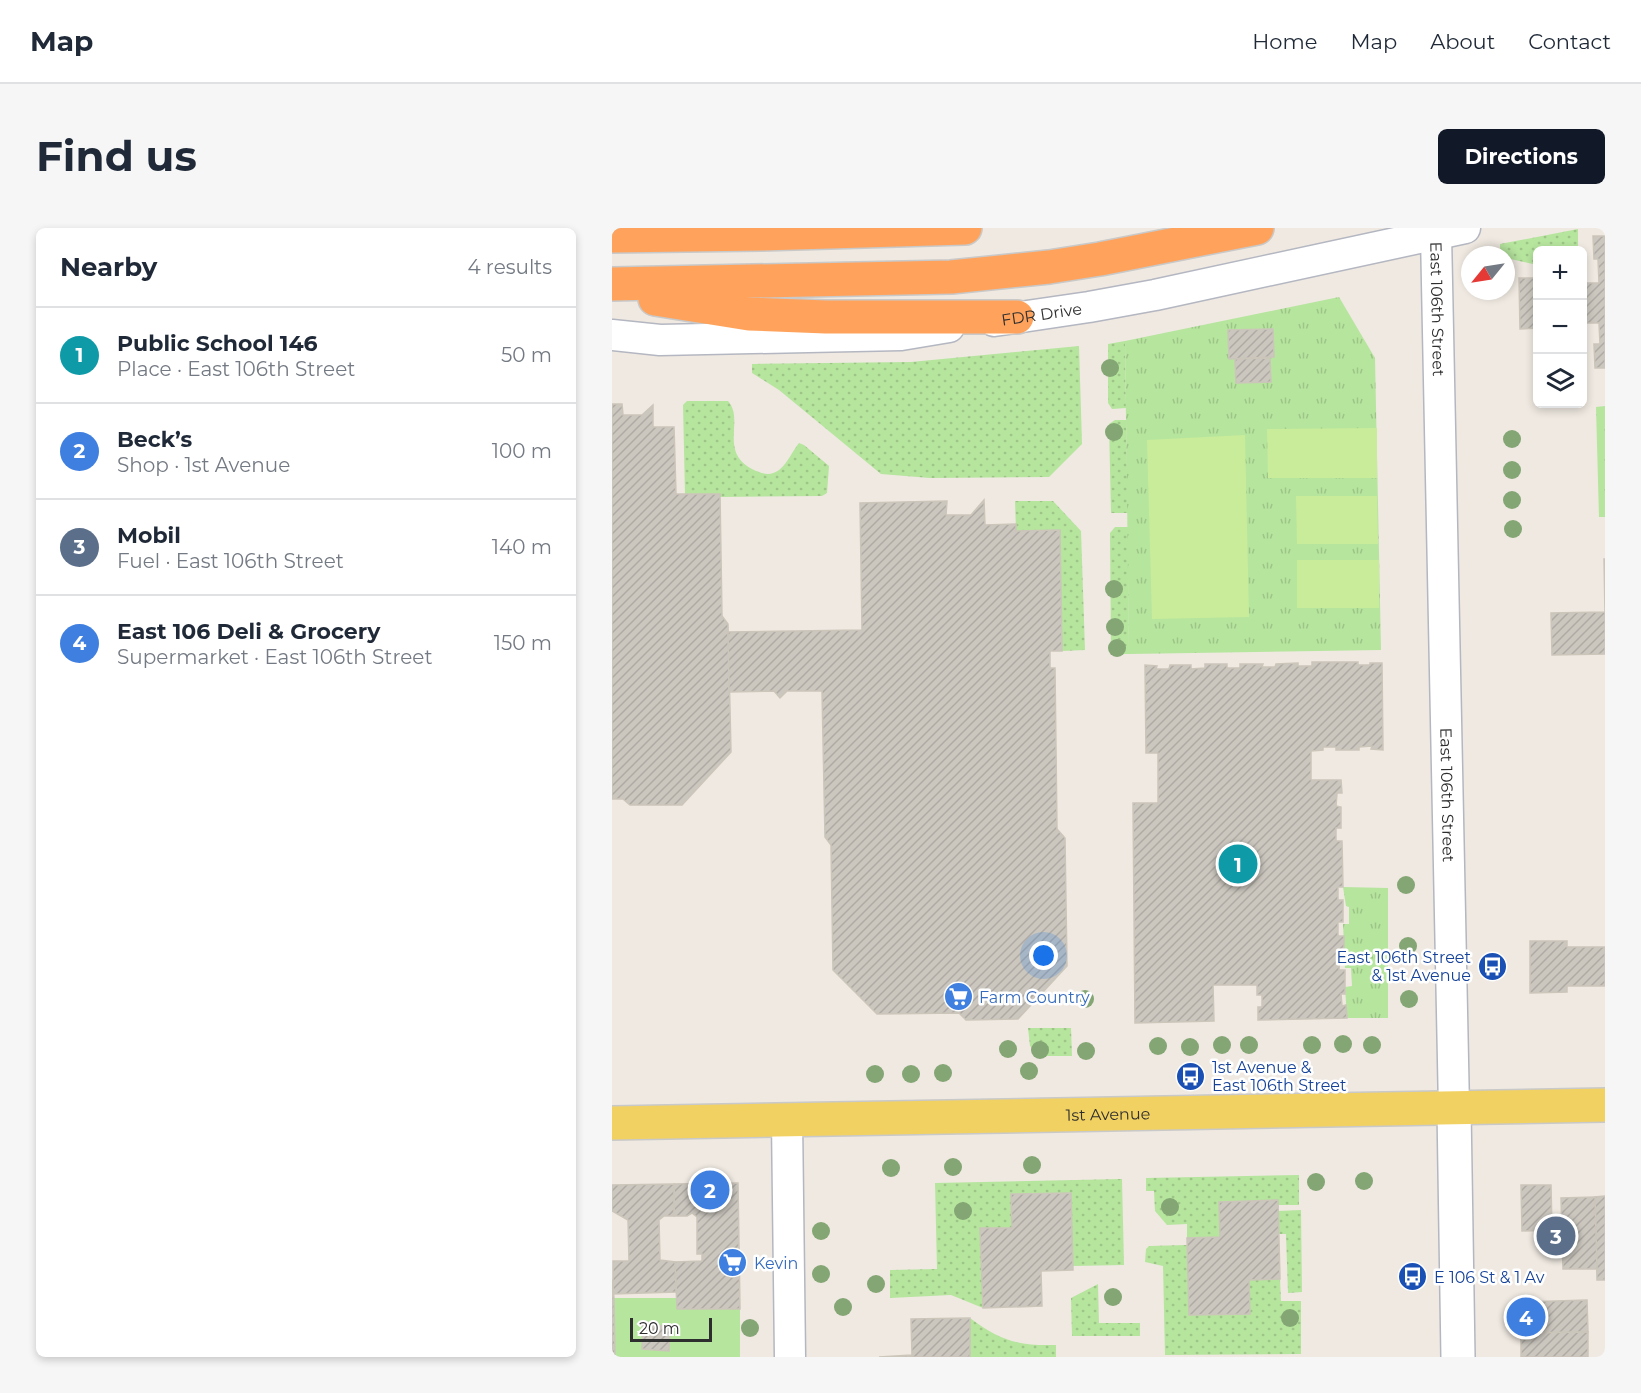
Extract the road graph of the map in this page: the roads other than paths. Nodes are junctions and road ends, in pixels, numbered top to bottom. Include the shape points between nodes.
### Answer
1 (965, 228) edge
2 (1257, 228) edge
3 (1450, 231) edge
4 (612, 236) edge
5 (612, 284) edge
6 (612, 292) edge
7 (1017, 317) junction
8 (612, 335) edge
9 (1605, 1105) edge
10 (1454, 1109) junction
11 (787, 1120) junction
12 (612, 1123) edge
13 (790, 1357) edge
14 (1458, 1357) edge

1 - 4 highway
2 - 5 highway via 1090,261 951,278
3 - 7 street, FDR Drive via 1155,295
3 - 10 street, East 106th Street
6 - 7 highway via 749,314
7 - 8 street, FDR Drive via 901,335 660,340
9 - 10 main road, 1st Avenue
10 - 11 main road, 1st Avenue
10 - 14 main road, East 106th Street
11 - 12 main road, 1st Avenue
11 - 13 street

